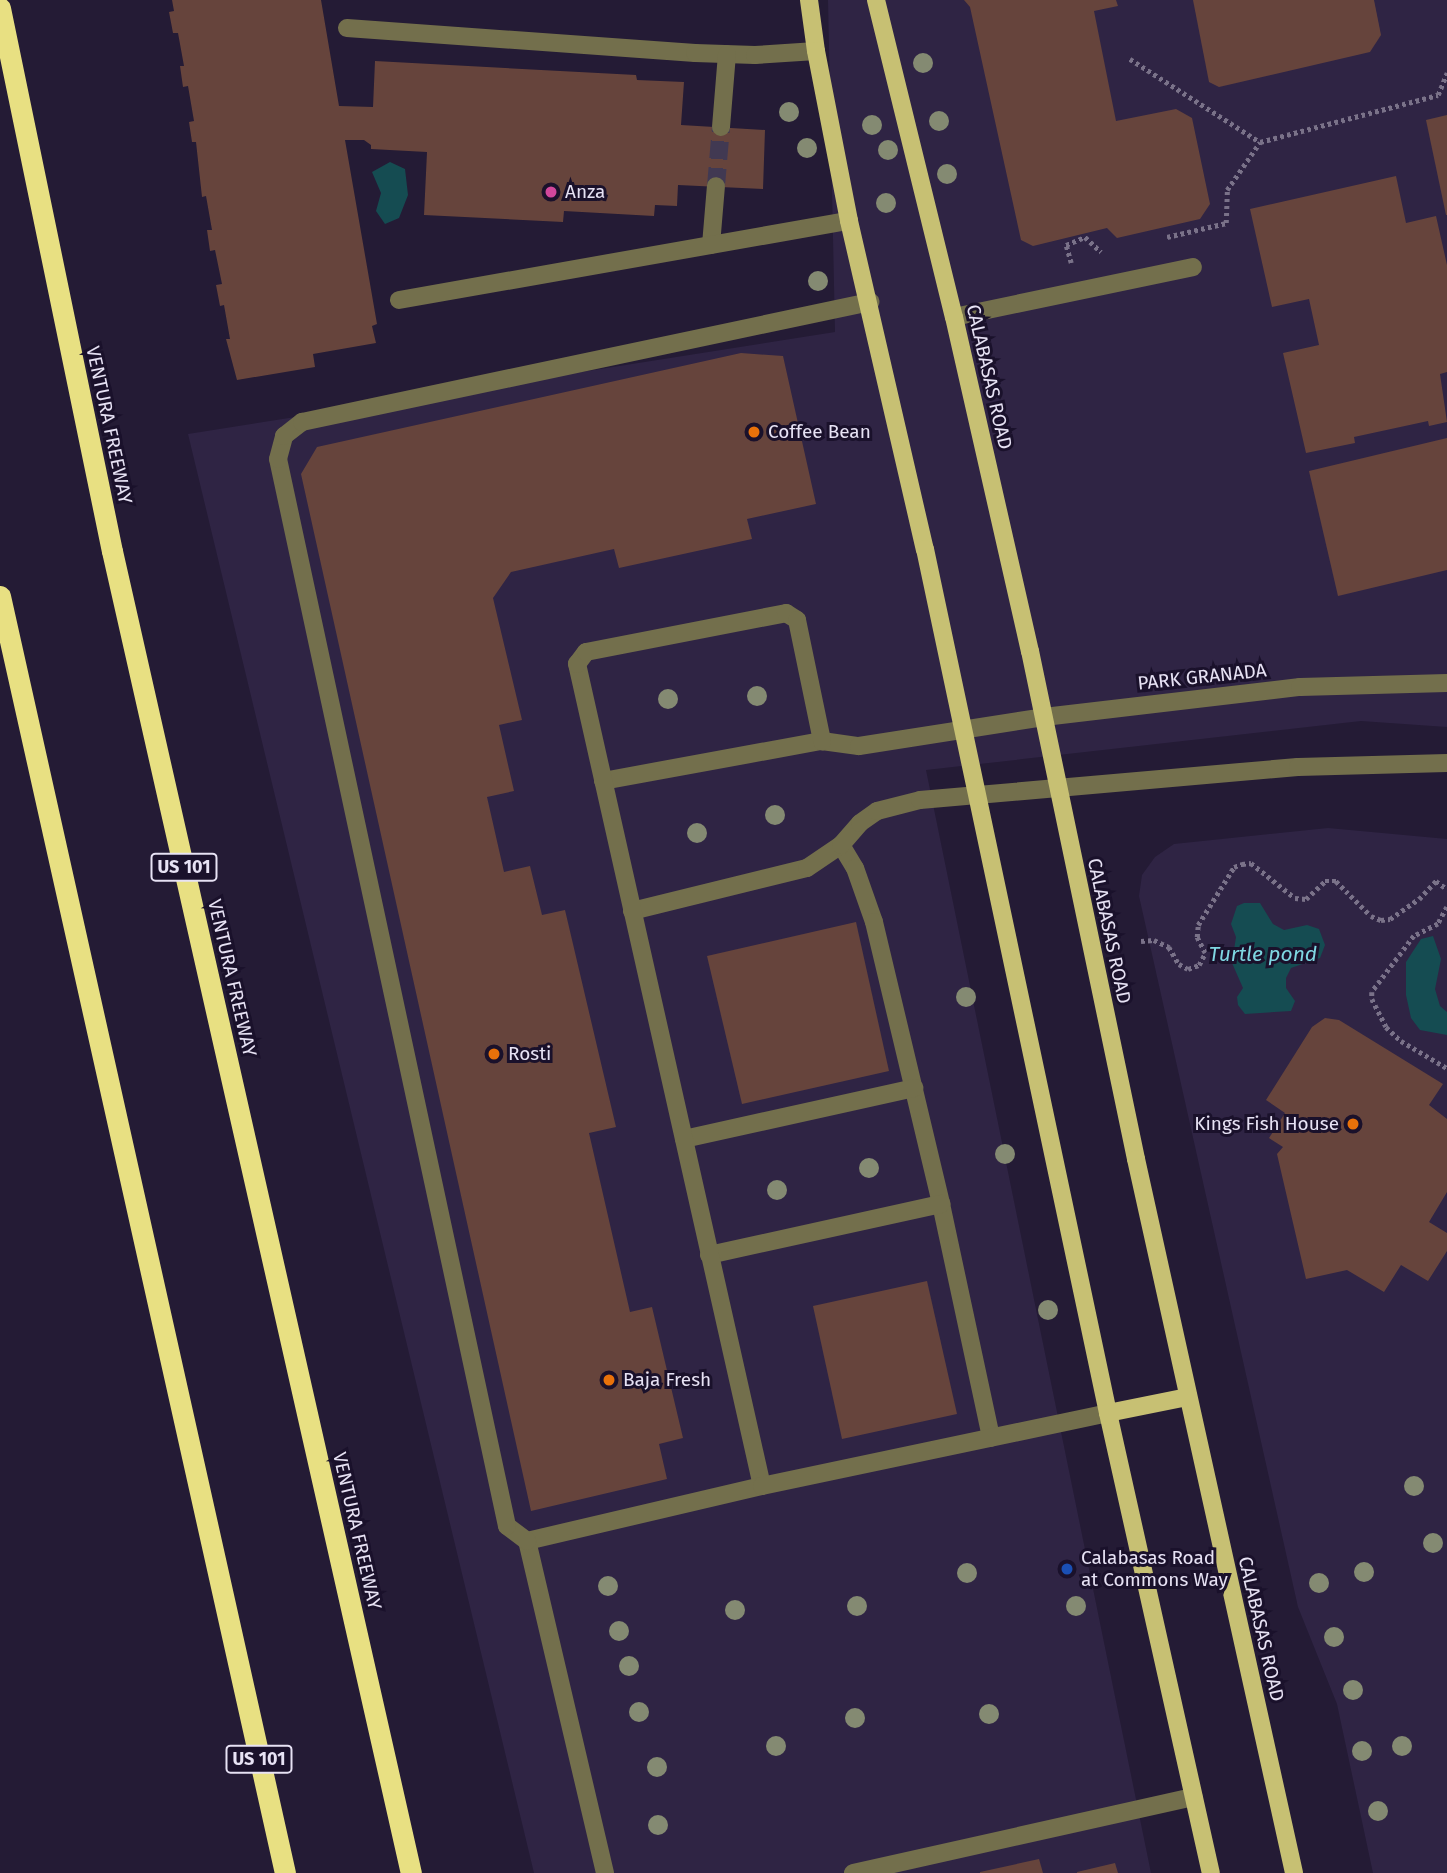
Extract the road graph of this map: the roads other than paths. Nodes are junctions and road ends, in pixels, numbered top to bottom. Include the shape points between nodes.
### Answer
1 (809, 0) edge
2 (876, 0) edge
3 (0, 8) edge
4 (347, 28) dead end
5 (816, 51) junction
6 (726, 54) junction
7 (721, 127) tunnel mouth
8 (716, 186) tunnel mouth
9 (849, 221) junction
10 (711, 245) junction
11 (1193, 267) dead end
12 (399, 300) dead end
13 (870, 302) junction
14 (954, 317) junction
15 (0, 596) edge
16 (1447, 683) edge
17 (1044, 717) junction
18 (964, 729) junction
19 (822, 741) junction
20 (1447, 763) edge
21 (603, 781) junction
22 (1057, 787) junction
23 (976, 795) junction
24 (841, 845) junction
25 (632, 911) junction
26 (914, 1088) junction
27 (684, 1139) junction
28 (941, 1204) junction
29 (709, 1255) junction
30 (1187, 1397) junction
31 (1108, 1413) junction
32 (991, 1438) junction
33 (762, 1486) junction
34 (527, 1541) junction
35 (1194, 1797) junction
36 (285, 1873) edge
37 (411, 1873) edge
38 (605, 1873) edge
39 (853, 1873) edge
40 (1211, 1873) edge
41 (1294, 1873) edge

1 - 5 main road
2 - 14 main road, CALABASAS ROAD
3 - 37 highway, VENTURA FREEWAY / US 101 via 112,551
4 - 6 street
5 - 6 street
5 - 9 main road
6 - 7 street
8 - 10 street
9 - 10 street
9 - 13 main road
10 - 12 street
11 - 14 street
13 - 18 main road
13 - 34 street via 302,422 284,436 278,459 506,1526
14 - 17 main road, CALABASAS ROAD
15 - 36 highway, US 101
16 - 17 street, PARK GRANADA via 1300,687
17 - 18 street, PARK GRANADA
17 - 22 main road, CALABASAS ROAD
18 - 19 street, PARK GRANADA via 859,746
18 - 23 main road
19 - 21 street, PARK GRANADA
19 - 21 street via 797,620 786,613 586,652 577,664
20 - 22 street via 1298,767
21 - 25 street
22 - 23 street
22 - 30 main road, CALABASAS ROAD
23 - 24 street via 920,800 877,811
23 - 31 main road
24 - 25 street via 807,868
24 - 26 street via 855,868 874,922
25 - 27 street
26 - 27 street
26 - 28 street
27 - 29 street
28 - 29 street
28 - 32 street
29 - 33 street
30 - 31 main road
30 - 41 main road, CALABASAS ROAD
31 - 32 street
31 - 35 main road
32 - 33 street
33 - 34 street
34 - 38 street
35 - 39 street
35 - 40 main road

